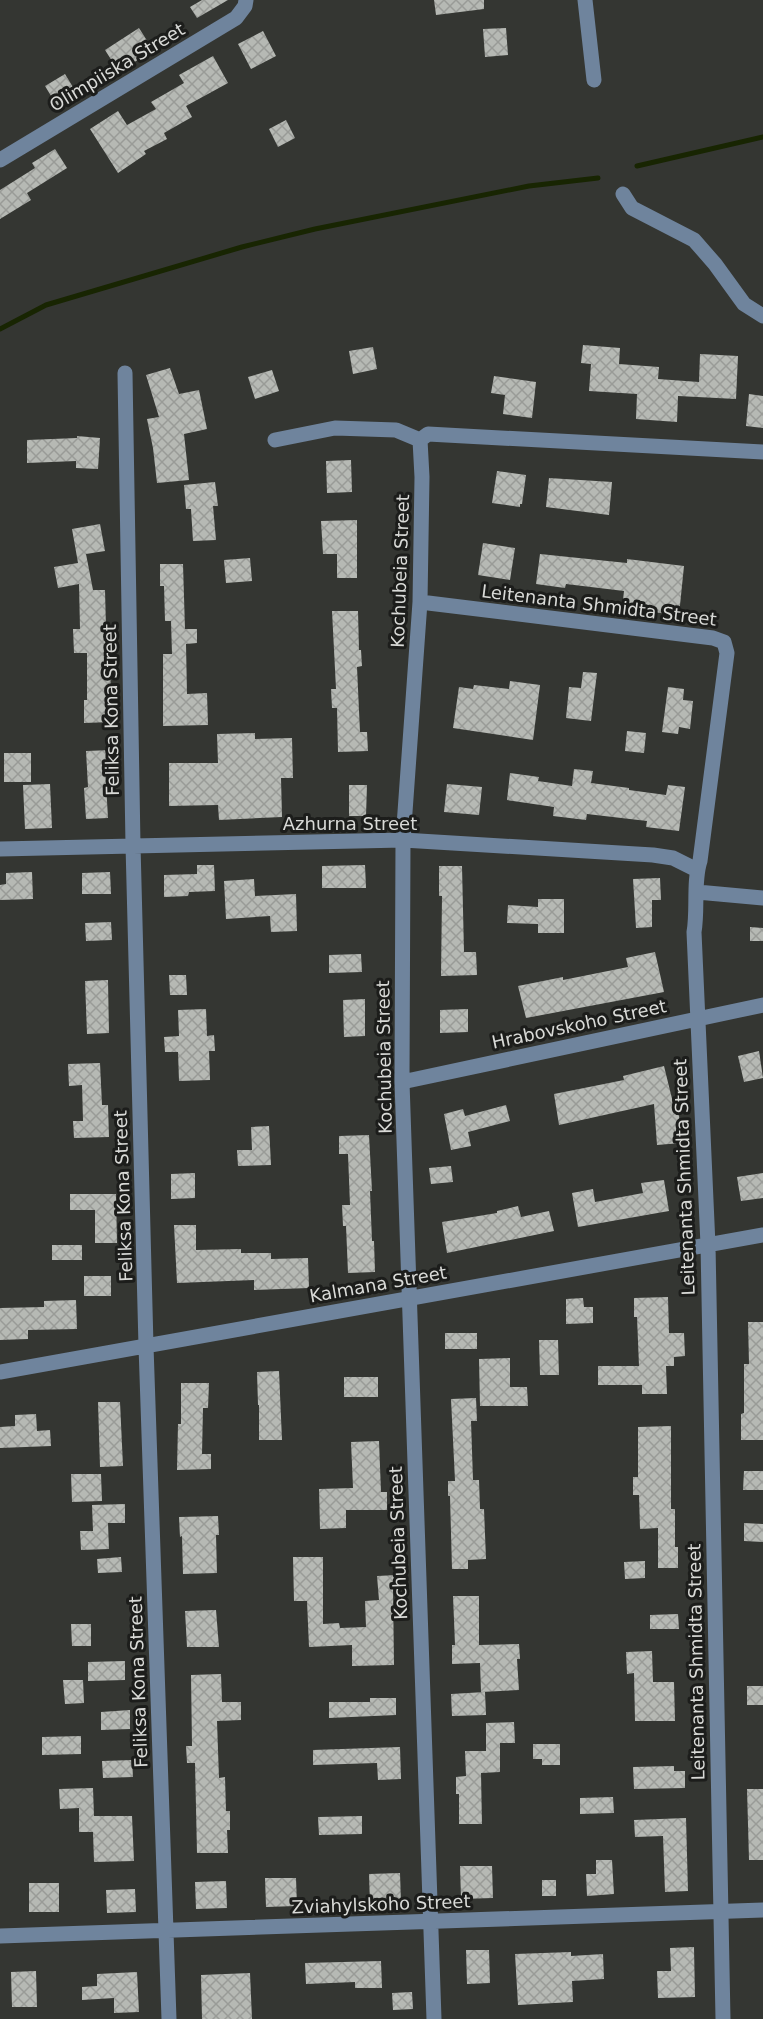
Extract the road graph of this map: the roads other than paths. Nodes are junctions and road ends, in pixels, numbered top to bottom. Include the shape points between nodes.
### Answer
1 (246, 0) edge
2 (585, 0) edge
3 (594, 80) dead end
4 (0, 160) edge
5 (623, 194) dead end
6 (763, 316) edge
7 (125, 373) dead end
8 (275, 440) dead end
9 (420, 440) junction
10 (763, 452) edge
11 (420, 602) junction
12 (403, 840) junction
13 (133, 845) junction
14 (0, 849) edge
15 (697, 870) junction
16 (697, 892) junction
17 (763, 898) edge
18 (763, 1005) edge
19 (697, 1019) junction
20 (402, 1082) junction
21 (763, 1235) edge
22 (708, 1245) junction
23 (410, 1298) junction
24 (146, 1346) junction
25 (0, 1372) edge
26 (763, 1910) edge
27 (720, 1911) junction
28 (430, 1921) junction
29 (166, 1930) junction
30 (0, 1936) edge
31 (168, 2019) edge
32 (434, 2019) edge
33 (723, 2019) edge

1 - 4 street, Olimpiiska Street via 236,18
2 - 3 street
5 - 6 street via 632,208 694,240 744,304
7 - 13 street, Feliksa Kona Street
8 - 9 street via 335,428 396,430
9 - 10 street via 428,434
9 - 11 street, Kochubeia Street
11 - 12 street, Kochubeia Street
11 - 15 street, Leitenanta Shmidta Street via 724,642 728,653
12 - 13 street, Azhurna Street
12 - 15 street, Azhurna Street via 653,855 673,858
12 - 20 street, Kochubeia Street
13 - 14 street, Azhurna Street
13 - 24 street, Feliksa Kona Street
15 - 16 street, Leitenanta Shmidta Street
16 - 17 street
16 - 19 street, Leitenanta Shmidta Street
18 - 19 street, Hrabovskoho Street
19 - 20 street, Hrabovskoho Street
19 - 22 street, Leitenanta Shmidta Street
20 - 23 street, Kochubeia Street
21 - 22 street, Kalmana Street
22 - 23 street, Kalmana Street
22 - 27 street, Leitenanta Shmidta Street
23 - 24 street, Kalmana Street
23 - 28 street, Kochubeia Street
24 - 25 street, Kalmana Street
24 - 29 street, Feliksa Kona Street
26 - 27 street, Zviahylskoho Street
27 - 28 street, Zviahylskoho Street
27 - 33 street, Leitenanta Shmidta Street
28 - 29 street, Zviahylskoho Street
28 - 32 street, Kochubeia Street
29 - 30 street, Zviahylskoho Street
29 - 31 street, Feliksa Kona Street

